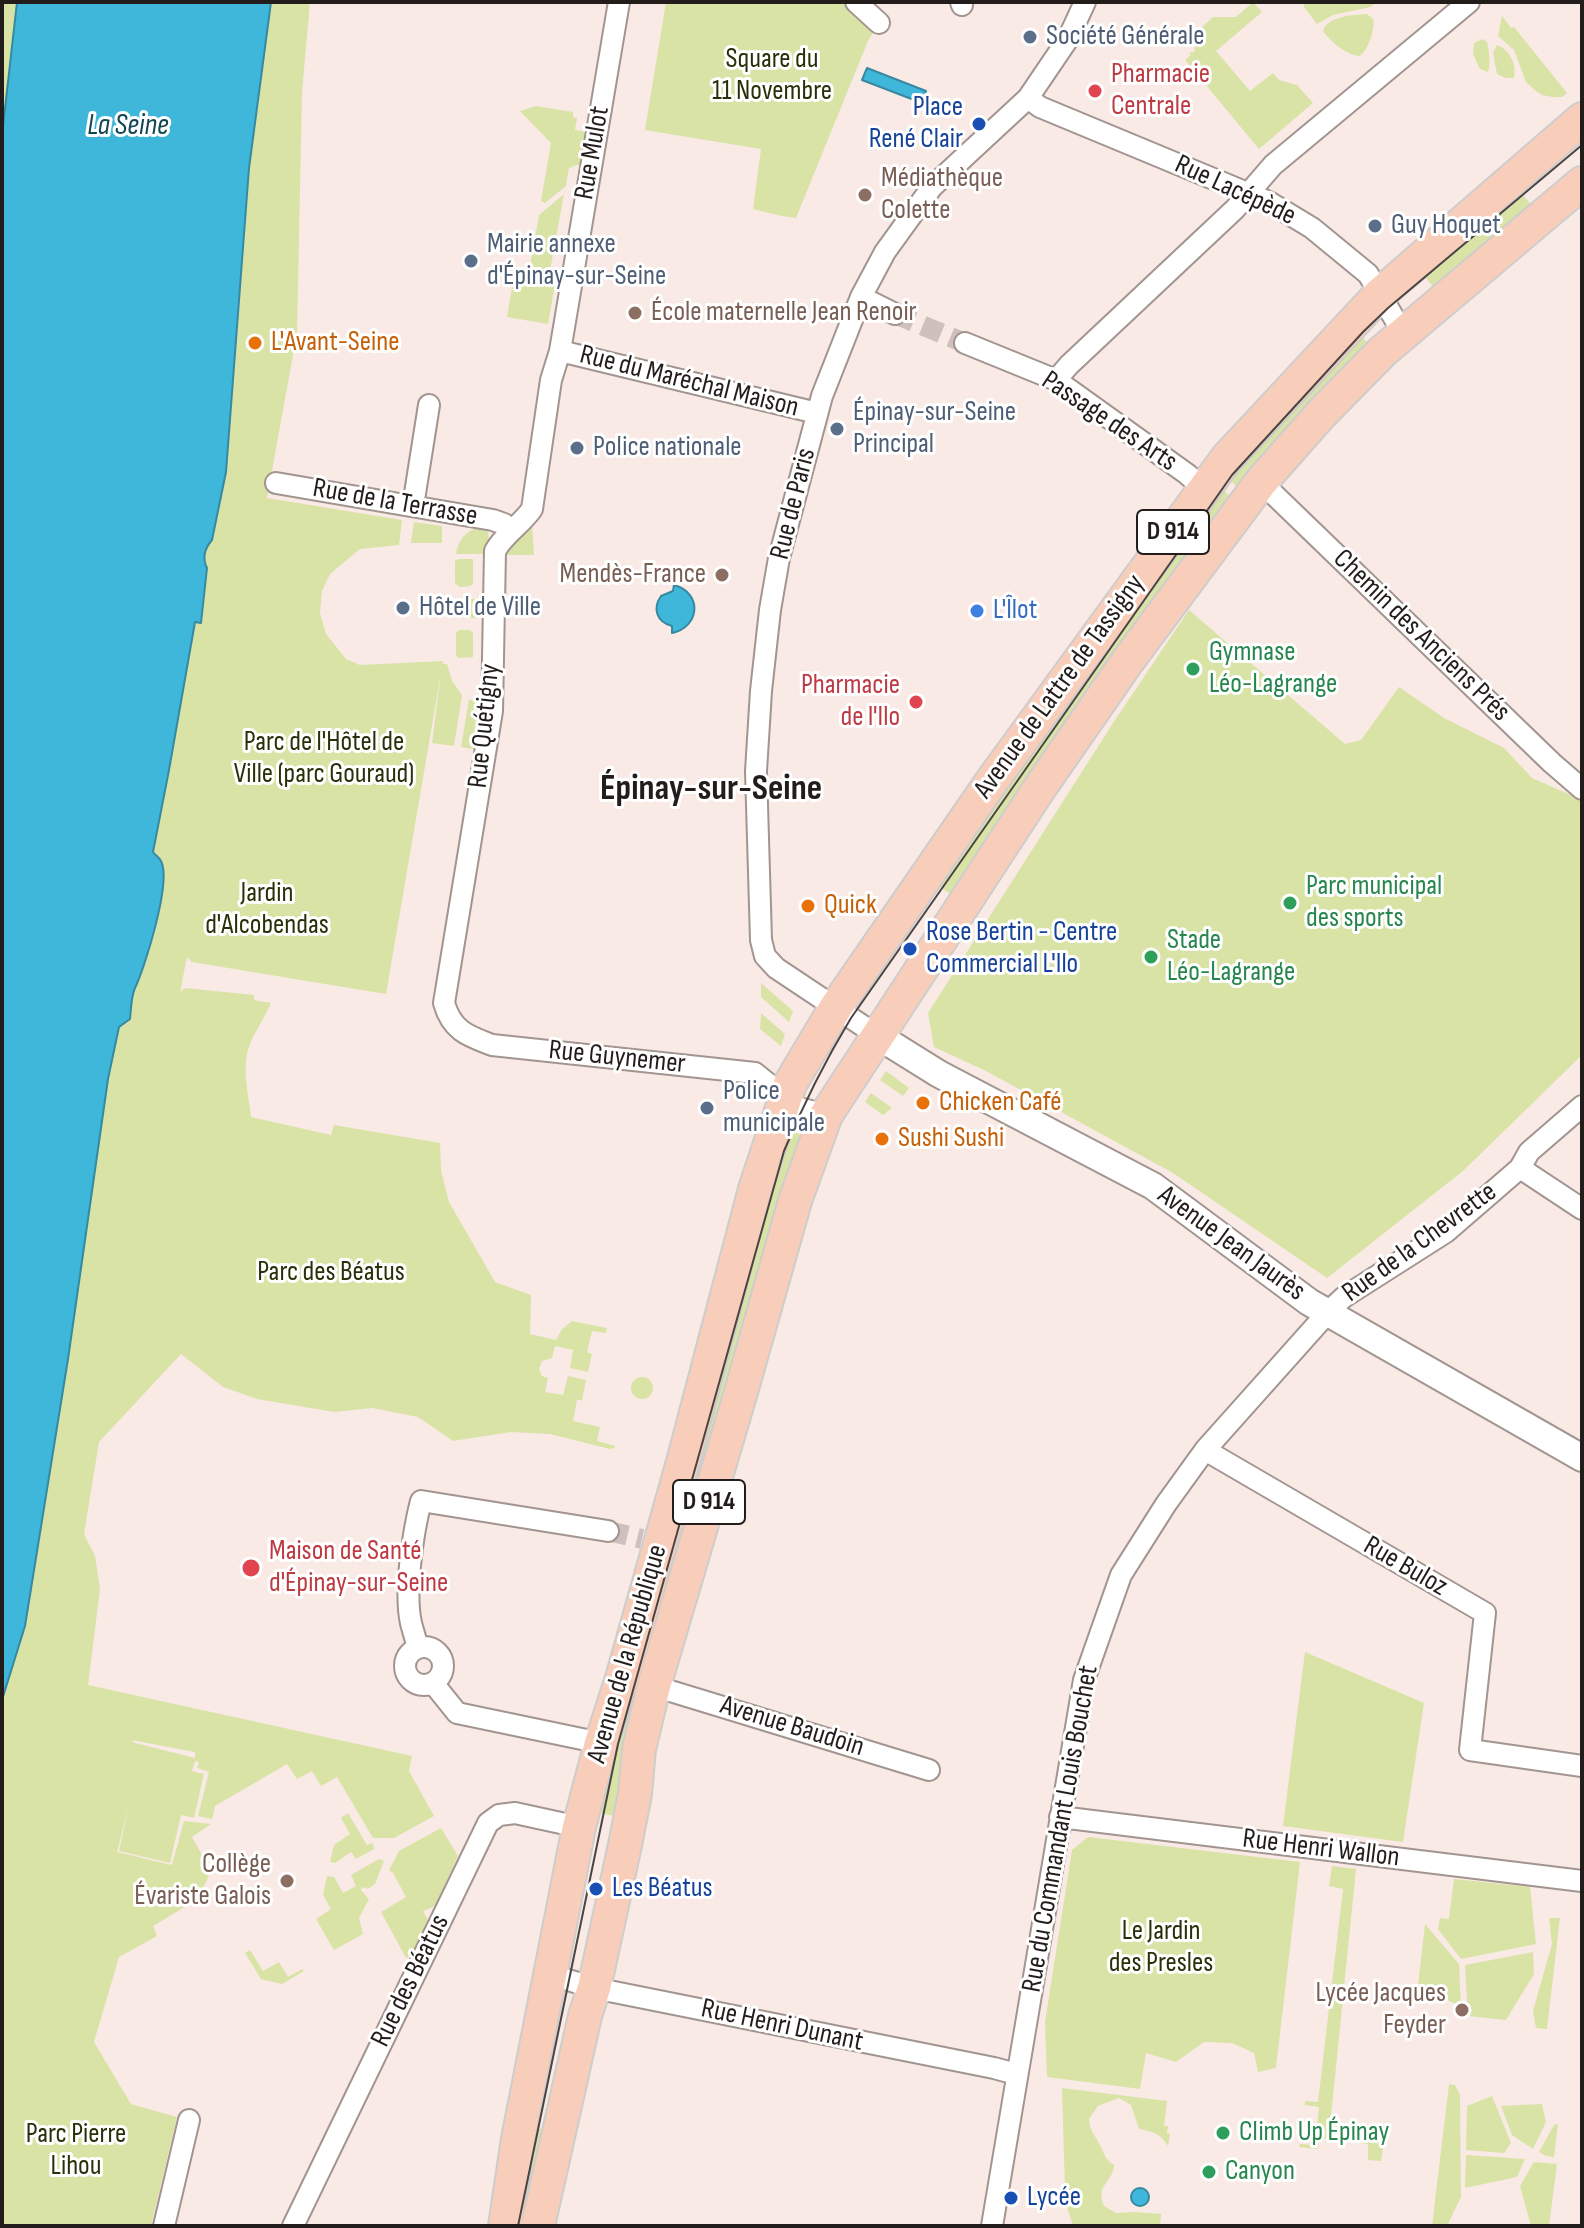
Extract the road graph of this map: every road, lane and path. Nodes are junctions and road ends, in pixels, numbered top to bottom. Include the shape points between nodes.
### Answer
1 (619, 2) edge
2 (856, 2) edge
3 (1085, 2) edge
4 (1469, 2) edge
5 (879, 23) dead end
6 (1028, 98) junction
7 (1582, 119) edge
8 (1582, 183) edge
9 (1249, 195) junction
10 (1380, 294) junction
11 (861, 297) junction
12 (895, 314) tunnel mouth
13 (1403, 333) junction
14 (965, 343) tunnel mouth
15 (560, 351) junction
16 (1056, 380) junction
17 (429, 405) dead end
18 (817, 413) junction
19 (1261, 482) junction
20 (276, 483) dead end
21 (1204, 489) junction
22 (413, 506) junction
23 (512, 530) junction
24 (1582, 789) edge
25 (836, 1007) junction
26 (449, 1019) joint
27 (878, 1036) junction
28 (784, 1104) junction
29 (1582, 1106) edge
30 (826, 1115) junction
31 (1563, 1123) junction
32 (1582, 1135) edge
33 (1520, 1168) junction
34 (1582, 1209) edge
35 (1327, 1313) junction
36 (1205, 1450) junction
37 (1582, 1458) edge
38 (608, 1531) tunnel mouth
39 (654, 1686) junction
40 (601, 1743) junction
41 (1582, 1766) edge
42 (929, 1770) dead end
43 (1060, 1817) junction
44 (579, 1827) junction
45 (1582, 1881) edge
46 (549, 1974) junction
47 (594, 1988) junction
48 (1016, 2074) junction
49 (189, 2120) dead end
50 (164, 2226) edge
51 (293, 2226) edge
52 (505, 2226) edge
53 (538, 2226) edge
54 (992, 2226) edge

1 - 15 street, Rue Mulot
2 - 5 street
3 - 6 street, Rue de Paris via 1068,39
4 - 9 street via 1273,165
6 - 9 street, Rue Lacépède
6 - 11 street, Rue de Paris via 932,187 885,252
7 - 10 main road, Avenue de Lattre de Tassigny / D 914
8 - 13 main road, Avenue de Lattre de Tassigny / D 914
9 - 10 street, Rue Lacépède via 1312,228 1368,274
9 - 16 street
10 - 13 street, Rue Lacépède
10 - 21 main road, Avenue de Lattre de Tassigny / D 914
11 - 12 street
11 - 18 street, Rue de Paris
13 - 19 main road, Avenue de Lattre de Tassigny / D 914
14 - 16 street, Passage des Arts
15 - 18 street, Rue du Maréchal Maison
15 - 23 street, Rue Quétigny via 532,509
16 - 21 street, Passage des Arts
17 - 22 street
18 - 25 street, Rue de Paris via 779,558 761,691 756,771 761,940 765,956 776,968
19 - 24 street, Chemin des Anciens Prés
19 - 27 main road, Avenue de Lattre de Tassigny / D 914 via 1075,738
20 - 22 street, Rue de la Terrasse
21 - 25 main road, Avenue de Lattre de Tassigny / D 914
22 - 23 street, Rue de la Terrasse via 493,520
23 - 26 street, Rue Quétigny via 495,551 492,711 444,996
25 - 27 street, Rue de Paris
25 - 28 main road, Avenue de la République / D 914 via 790,1084
26 - 28 street, Rue Guynemer via 465,1034 492,1045 755,1073
27 - 30 main road, Avenue de la République / D 914
27 - 35 street, Avenue Jean Jaurès via 939,1074 1153,1186
28 - 30 street
28 - 40 main road, Avenue de la République / D 914 via 651,1541
29 - 31 street, Rue de la Chevrette
30 - 39 main road, Avenue de la République / D 914 via 795,1201
31 - 32 street
31 - 33 street, Rue de la Chevrette via 1529,1152
33 - 34 street
33 - 35 street, Rue de la Chevrette via 1446,1232
35 - 36 street, Rue du Commandant Louis Bouchet
35 - 37 street, Avenue Jean Jaurès
36 - 41 street, Rue Buloz via 1485,1613 1470,1750
36 - 43 street, Rue du Commandant Louis Bouchet via 1121,1575 1084,1680
38 - 40 street via 421,1501 408,1602 418,1648 405,1666 408,1678 417,1684 433,1683 457,1713
39 - 42 street, Avenue Baudoin
39 - 47 main road, Avenue de la République / D 914
40 - 44 main road, Avenue de la République / D 914
43 - 45 street, Rue Henri Wallon
43 - 48 street, Rue du Commandant Louis Bouchet
44 - 46 main road, Avenue de la République / D 914
44 - 51 street, Rue des Béatus via 515,1813 488,1823
46 - 47 street, Rue Henri Dunant
46 - 52 main road, Avenue de la République / D 914
47 - 48 street, Rue Henri Dunant
47 - 53 main road, Avenue de la République / D 914
48 - 54 street, Rue du Commandant Louis Bouchet
49 - 50 street

